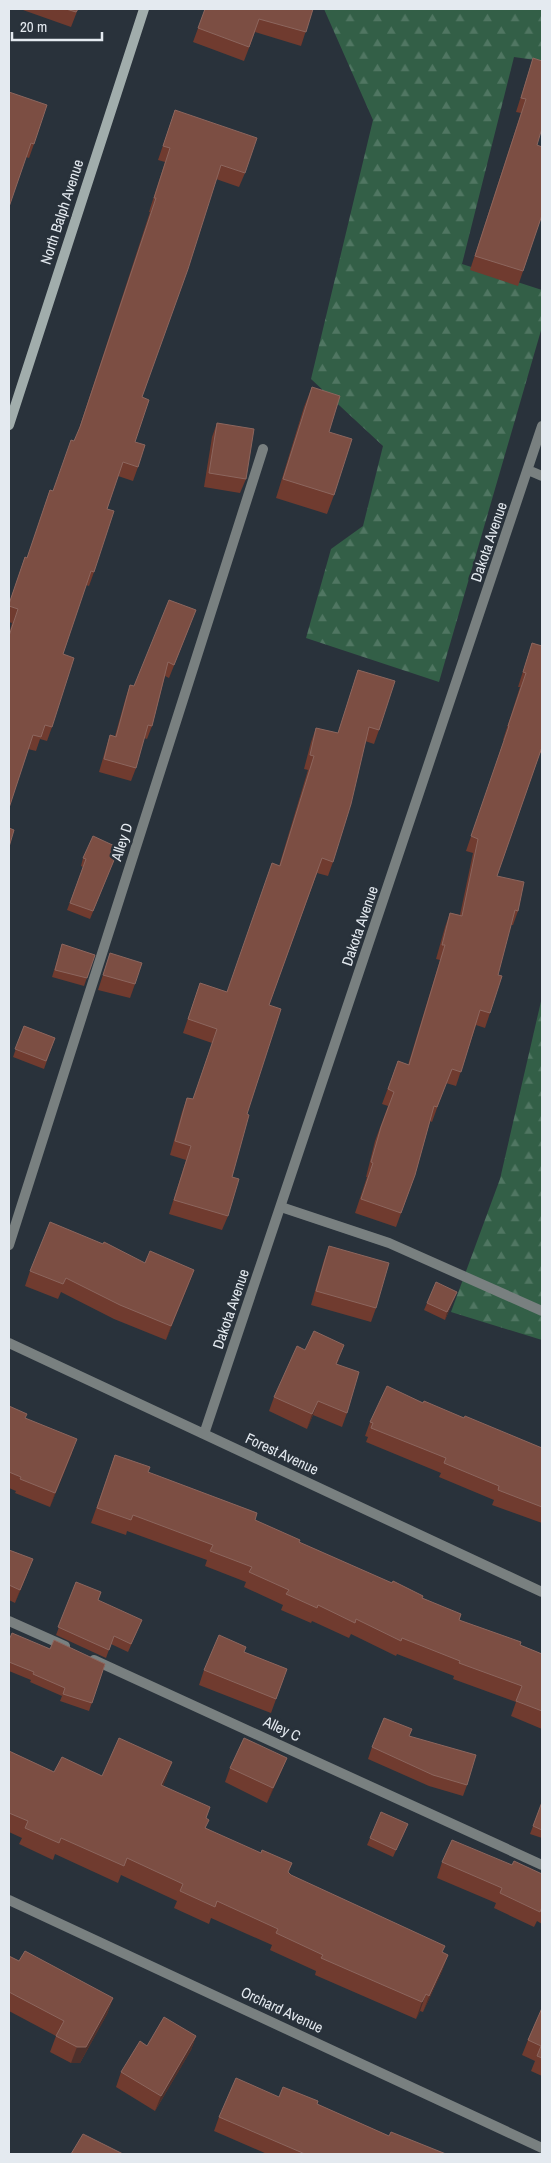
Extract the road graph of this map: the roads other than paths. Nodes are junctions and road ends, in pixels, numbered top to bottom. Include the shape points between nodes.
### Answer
1 (144, 9) edge
2 (9, 425) edge
3 (542, 426) edge
4 (264, 450) dead end
5 (528, 470) junction
6 (542, 476) edge
7 (281, 1207) junction
8 (9, 1244) edge
9 (542, 1311) edge
10 (9, 1343) edge
11 (204, 1434) junction
12 (542, 1592) edge
13 (9, 1621) edge
14 (542, 1864) edge
15 (9, 1900) edge
16 (542, 2148) edge

1 - 2 street, North Balph Avenue
3 - 5 street, Dakota Avenue
4 - 8 street, Alley D
5 - 6 street
5 - 7 street, Dakota Avenue
7 - 9 street via 389,1243
7 - 11 street, Dakota Avenue
10 - 11 street, Forest Avenue
11 - 12 street, Forest Avenue
13 - 14 street, Alley C
15 - 16 street, Orchard Avenue

